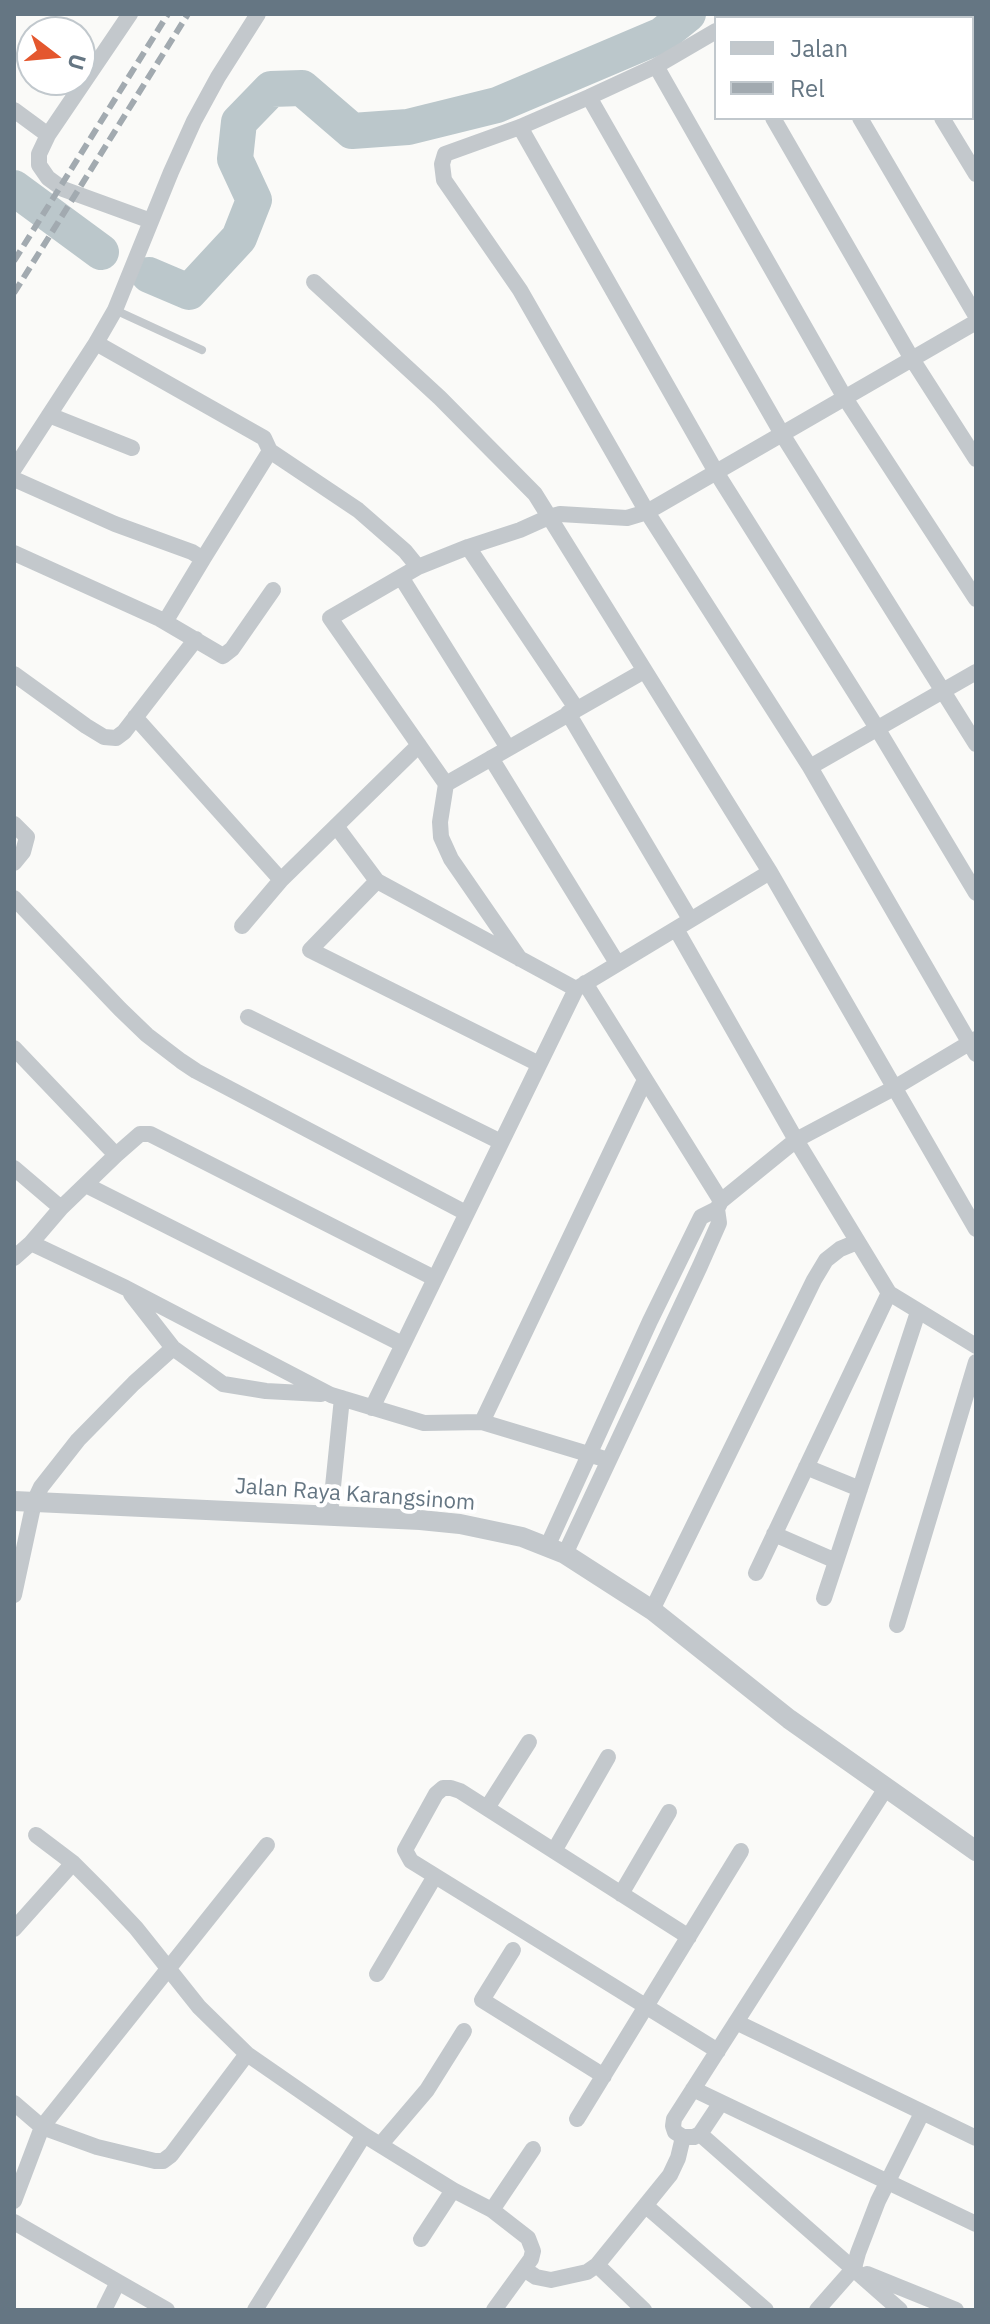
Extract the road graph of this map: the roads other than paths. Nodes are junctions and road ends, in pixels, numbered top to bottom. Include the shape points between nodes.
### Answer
1 (130, 14) edge
2 (258, 14) edge
3 (714, 32) edge
4 (656, 66) junction
5 (589, 97) junction
6 (14, 110) edge
7 (774, 120) edge
8 (861, 120) edge
9 (943, 120) edge
10 (520, 127) junction
11 (48, 135) junction
12 (976, 174) edge
13 (151, 221) junction
14 (314, 282) dead end
15 (115, 310) junction
16 (976, 316) edge
17 (976, 322) edge
18 (96, 343) junction
19 (202, 350) dead end
20 (912, 359) junction
21 (845, 398) junction
22 (49, 415) junction
23 (782, 434) junction
24 (132, 448) dead end
25 (270, 451) junction
26 (976, 459) edge
27 (14, 469) edge
28 (716, 472) junction
29 (14, 479) edge
30 (647, 512) junction
31 (549, 517) junction
32 (468, 547) junction
33 (14, 553) edge
34 (203, 559) junction
35 (418, 567) junction
36 (401, 577) junction
37 (273, 590) dead end
38 (976, 599) edge
39 (165, 622) junction
40 (196, 639) junction
41 (644, 671) junction
42 (976, 672) edge
43 (14, 674) edge
44 (944, 692) junction
45 (572, 711) junction
46 (135, 717) junction
47 (877, 728) junction
48 (976, 744) edge
49 (419, 745) junction
50 (508, 748) junction
51 (491, 758) junction
52 (810, 767) junction
53 (446, 784) junction
54 (14, 824) edge
55 (336, 826) junction
56 (14, 863) edge
57 (770, 872) junction
58 (281, 880) junction
59 (377, 881) junction
60 (976, 893) edge
61 (14, 898) edge
62 (683, 924) junction
63 (242, 926) dead end
64 (520, 959) junction
65 (617, 963) junction
66 (580, 986) junction
67 (248, 1017) dead end
68 (974, 1045) edge
69 (14, 1048) edge
70 (539, 1064) junction
71 (645, 1080) junction
72 (894, 1088) junction
73 (796, 1140) junction
74 (501, 1142) junction
75 (116, 1155) junction
76 (14, 1168) edge
77 (86, 1185) junction
78 (719, 1205) junction
79 (61, 1208) junction
80 (466, 1213) junction
81 (976, 1229) edge
82 (857, 1242) junction
83 (31, 1243) junction
84 (14, 1258) edge
85 (434, 1278) junction
86 (126, 1288) junction
87 (889, 1293) junction
88 (918, 1312) junction
89 (402, 1344) junction
90 (976, 1346) edge
91 (173, 1348) junction
92 (976, 1362) edge
93 (336, 1396) junction
94 (372, 1408) junction
95 (482, 1422) junction
96 (590, 1453) junction
97 (608, 1460) junction
98 (806, 1467) junction
99 (860, 1489) junction
100 (24, 1501) edge
101 (330, 1516) junction
102 (774, 1534) junction
103 (556, 1550) junction
104 (836, 1561) junction
105 (756, 1573) dead end
106 (14, 1595) edge
107 (824, 1598) dead end
108 (652, 1610) junction
109 (897, 1625) dead end
110 (529, 1742) dead end
111 (608, 1757) dead end
112 (886, 1788) junction
113 (487, 1808) junction
114 (669, 1812) dead end
115 (36, 1835) dead end
116 (267, 1845) dead end
117 (554, 1851) junction
118 (741, 1851) dead end
119 (976, 1851) edge
120 (73, 1863) junction
121 (435, 1876) junction
122 (621, 1894) junction
123 (14, 1929) edge
124 (689, 1937) junction
125 (513, 1950) dead end
126 (167, 1970) junction
127 (377, 1974) dead end
128 (648, 2006) junction
129 (736, 2022) junction
130 (464, 2031) dead end
131 (718, 2051) junction
132 (247, 2054) junction
133 (604, 2076) junction
134 (693, 2089) junction
135 (14, 2103) edge
136 (720, 2104) junction
137 (922, 2113) junction
138 (577, 2119) dead end
139 (42, 2127) junction
140 (364, 2135) junction
141 (692, 2135) junction
142 (976, 2138) edge
143 (381, 2144) junction
144 (533, 2149) dead end
145 (887, 2183) junction
146 (453, 2190) junction
147 (14, 2201) edge
148 (646, 2206) junction
149 (492, 2210) junction
150 (14, 2222) edge
151 (976, 2224) edge
152 (421, 2239) dead end
153 (597, 2265) junction
154 (854, 2268) junction
155 (524, 2269) junction
156 (118, 2282) junction
157 (104, 2310) edge
158 (167, 2310) edge
159 (255, 2310) edge
160 (494, 2310) edge
161 (644, 2310) edge
162 (766, 2310) edge
163 (817, 2310) edge
164 (900, 2310) edge
165 (956, 2310) edge

1 - 11 street
2 - 13 street via 194,121
3 - 4 street
4 - 5 street
4 - 21 street
5 - 10 street
5 - 23 street
6 - 11 street
7 - 20 street
8 - 16 street
9 - 12 street
10 - 28 street
10 - 30 street via 445,154 444,180 520,290
11 - 13 street via 39,154 48,178 63,189
13 - 15 street
14 - 31 street via 440,398 535,494
15 - 18 street
15 - 19 lane
17 - 20 street
18 - 22 street
18 - 25 street via 264,438
20 - 21 street
20 - 26 street
21 - 23 street
21 - 38 street
22 - 24 street
22 - 27 street
23 - 28 street
23 - 44 street
25 - 34 street
25 - 35 street via 358,510
28 - 30 street
28 - 47 street
29 - 34 street
30 - 31 street via 627,518
30 - 52 street
31 - 32 street
31 - 41 street
32 - 35 street
32 - 45 street
33 - 39 street
34 - 39 street
35 - 36 street
36 - 49 street via 330,618
36 - 50 street
37 - 40 street via 223,656
39 - 40 street
40 - 46 street
41 - 45 street
41 - 57 street
42 - 44 street
43 - 46 street via 104,737 116,738
44 - 47 street
44 - 48 street
45 - 50 street
45 - 62 street
46 - 58 street
47 - 52 street
47 - 60 street
49 - 53 street
49 - 55 street
50 - 51 street
51 - 53 street
51 - 65 street
52 - 68 street
53 - 64 street via 441,837
54 - 56 street via 27,837
55 - 58 street
55 - 59 street
57 - 62 street
57 - 72 street
58 - 63 street
59 - 64 street
59 - 70 street via 310,950
61 - 80 street via 120,1009 181,1061
62 - 65 street
62 - 73 street
64 - 66 street
65 - 66 street
66 - 70 street
66 - 71 street
67 - 74 street
68 - 72 street
69 - 75 street
70 - 74 street
71 - 78 street
71 - 95 street
72 - 73 street
72 - 81 street
73 - 78 street
73 - 82 street
74 - 80 street
75 - 77 street
75 - 85 street via 140,1134 158,1136
76 - 79 street
77 - 79 street
77 - 89 street
78 - 96 street via 701,1217
78 - 97 street via 719,1223
79 - 83 street
80 - 85 street
82 - 87 street
82 - 108 street via 826,1260 814,1280
83 - 84 street
83 - 86 street
85 - 89 street
86 - 91 street
86 - 93 street
87 - 88 street
87 - 98 street
88 - 90 street
88 - 99 street
89 - 94 street
91 - 93 street via 223,1384
91 - 100 street
92 - 109 street
93 - 94 street
93 - 101 street
94 - 95 street via 424,1423
95 - 96 street
96 - 97 street
96 - 103 street
97 - 103 street
98 - 99 street
98 - 102 street
99 - 104 street
100 - 101 street, Jalan Raya Karangsinom
100 - 106 street
101 - 103 street, Jalan Raya Karangsinom via 460,1524
102 - 104 street
102 - 105 street
103 - 108 street, Jalan Raya Karangsinom
104 - 107 street
108 - 112 street, Jalan Raya Karangsinom
110 - 113 street
111 - 117 street
112 - 119 street, Jalan Raya Karangsinom
112 - 129 street
113 - 117 street
113 - 121 street via 451,1788 436,1794 405,1850 411,1861
114 - 122 street
115 - 120 street
116 - 126 street
117 - 122 street
118 - 124 street
120 - 123 street
120 - 126 street via 136,1928
121 - 127 street
121 - 128 street
122 - 124 street
124 - 128 street
125 - 133 street via 482,2000
126 - 132 street
126 - 139 street
128 - 131 street
128 - 133 street
129 - 131 street
129 - 137 street
130 - 143 street via 427,2090
131 - 134 street
132 - 139 street via 163,2161 97,2147
132 - 140 street
133 - 138 street
134 - 136 street
134 - 141 street via 674,2119 675,2132
135 - 139 street
136 - 141 street
136 - 145 street
137 - 142 street
137 - 145 street
139 - 147 street
140 - 143 street
140 - 159 street
141 - 148 street
141 - 154 street
143 - 146 street
144 - 149 street
145 - 151 street
145 - 154 street
146 - 149 street
146 - 152 street
148 - 153 street
148 - 162 street
149 - 155 street via 532,2245
150 - 156 street
153 - 155 street via 551,2280
153 - 161 street
154 - 163 street
154 - 164 street
154 - 165 street
155 - 160 street
156 - 157 street
156 - 158 street

